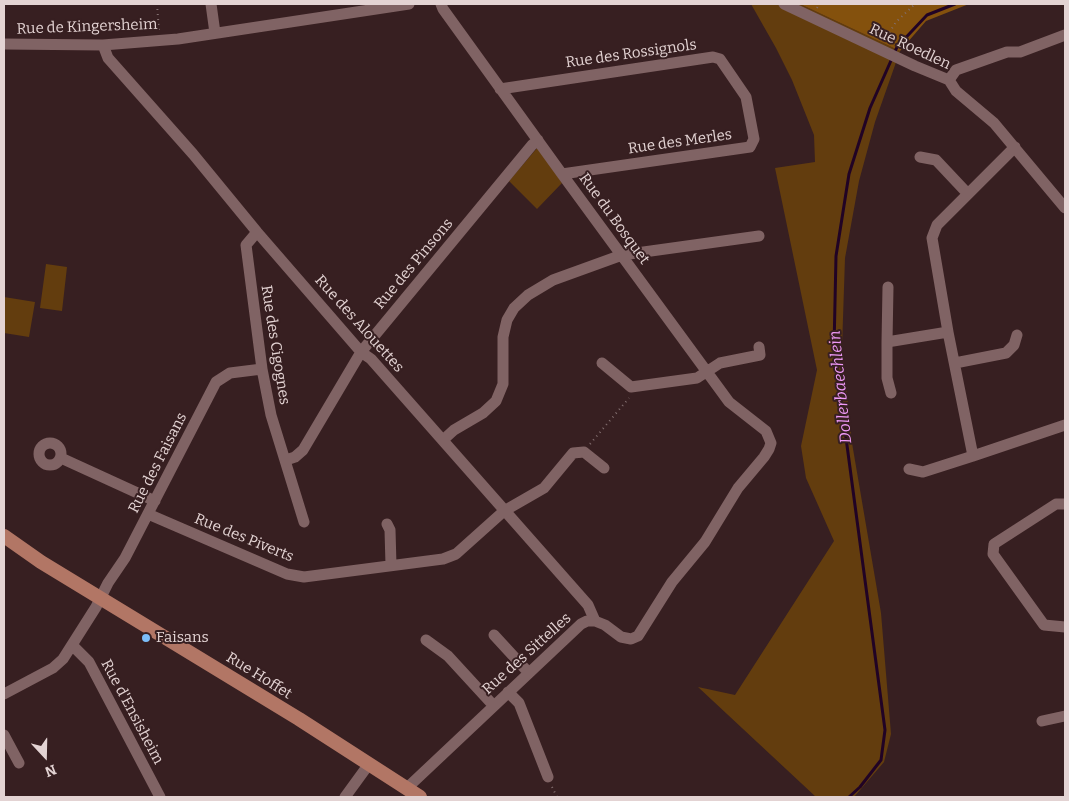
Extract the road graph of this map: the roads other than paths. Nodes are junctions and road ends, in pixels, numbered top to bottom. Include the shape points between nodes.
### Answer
1 (211, 4) edge
2 (409, 4) edge
3 (441, 4) edge
4 (784, 4) edge
5 (215, 33) junction
6 (1065, 35) edge
7 (4, 44) edge
8 (103, 45) junction
9 (949, 80) junction
10 (500, 88) junction
11 (746, 97) joint
12 (538, 140) junction
13 (1015, 147) junction
14 (920, 157) dead end
15 (562, 174) junction
16 (968, 194) junction
17 (1065, 208) edge
18 (257, 232) junction
19 (760, 236) dead end
20 (622, 255) junction
21 (888, 287) dead end
22 (948, 332) junction
23 (1018, 335) dead end
24 (887, 342) junction
25 (758, 347) dead end
26 (361, 352) junction
27 (602, 363) dead end
28 (955, 363) junction
29 (262, 369) junction
30 (707, 372) junction
31 (891, 393) dead end
32 (1065, 425) edge
33 (443, 440) junction
34 (771, 443) joint
35 (973, 456) junction
36 (60, 458) dead end
37 (286, 460) junction
38 (604, 468) dead end
39 (909, 469) dead end
40 (155, 500) junction
41 (1065, 504) edge
42 (504, 511) junction
43 (148, 514) junction
44 (304, 522) dead end
45 (387, 524) dead end
46 (4, 536) edge
47 (391, 565) junction
48 (100, 598) junction
49 (596, 621) junction
50 (1065, 627) edge
51 (494, 635) dead end
52 (426, 640) dead end
53 (72, 645) junction
54 (528, 672) junction
55 (508, 692) junction
56 (4, 694) edge
57 (493, 705) junction
58 (1065, 716) edge
59 (1042, 721) dead end
60 (4, 734) edge
61 (19, 763) dead end
62 (368, 764) junction
63 (548, 778) dead end
64 (407, 788) junction
65 (160, 797) edge
66 (345, 797) edge
67 (420, 797) edge

1 - 5 street
2 - 5 street, Rue de Kingersheim
3 - 10 street, Rue du Bosquet
4 - 9 street, Rue Roedlen
5 - 8 street, Rue de Kingersheim
6 - 9 street via 956,70
7 - 8 street, Rue de Kingersheim
8 - 18 street, Rue des Alouettes via 108,58
9 - 13 street, Rue Roedlen via 956,91 994,123
10 - 11 street, Rue des Rossignols via 713,57 720,59
10 - 12 street, Rue du Bosquet
11 - 15 street, Rue des Merles via 754,139 750,147
12 - 15 street, Rue du Bosquet
12 - 26 street, Rue des Pinsons
13 - 16 street
13 - 17 street, Rue Roedlen
14 - 16 street via 936,160
15 - 20 street, Rue du Bosquet
16 - 22 street via 936,225 932,238
18 - 26 street, Rue des Alouettes
18 - 29 street, Rue des Cigognes via 246,245
19 - 20 street
20 - 30 street, Rue du Bosquet
20 - 33 street via 553,280 528,294 514,308 503,337 503,384 496,401
21 - 24 street
22 - 24 street
22 - 28 street
23 - 28 street via 1014,346 1006,353
24 - 31 street via 887,378
25 - 30 street via 760,356 720,364
26 - 33 street, Rue des Alouettes
26 - 37 street, Rue des Pinsons via 303,450
27 - 30 street via 631,387 697,378
28 - 35 street
29 - 37 street, Rue des Cigognes via 271,415
29 - 40 street, Rue des Faisans via 230,373 216,382
30 - 34 street, Rue du Bosquet via 729,402 766,432
32 - 35 street
33 - 42 street, Rue des Alouettes
34 - 49 street, Rue des Sittelles via 705,542 672,582 638,636 632,639 621,637
35 - 39 street via 922,472
36 - 40 street
37 - 44 street, Rue des Cigognes
38 - 42 street, Rue des Piverts via 584,452 573,453 544,488
40 - 43 street, Rue des Faisans
41 - 50 street via 1056,504 994,544 993,554 1044,625
42 - 47 street, Rue des Piverts via 456,554 444,559
42 - 49 street, Rue des Alouettes via 588,605
43 - 47 street, Rue des Piverts via 287,574 304,576
43 - 48 street, Rue des Faisans
45 - 47 street
46 - 48 main road, Rue Hoffet
48 - 53 street, Rue des Faisans
48 - 62 main road, Rue Hoffet
49 - 54 street, Rue des Sittelles via 581,624
51 - 54 street
52 - 57 street via 448,656
53 - 56 street, Rue des Faisans via 53,668
53 - 65 street, Rue d'Ensisheim via 89,662
54 - 55 street, Rue des Sittelles
55 - 57 street, Rue des Sittelles
55 - 63 street via 519,703
57 - 64 street, Rue des Sittelles
58 - 59 street
60 - 61 street
62 - 64 main road, Rue Hoffet
62 - 66 street
64 - 67 main road, Rue Hoffet

